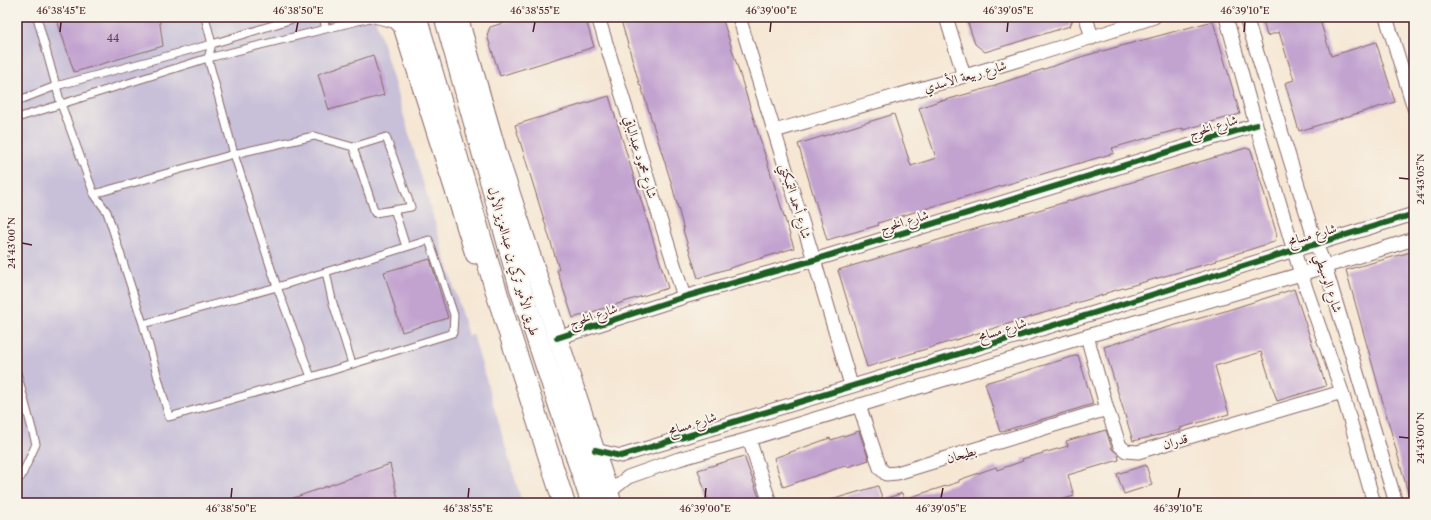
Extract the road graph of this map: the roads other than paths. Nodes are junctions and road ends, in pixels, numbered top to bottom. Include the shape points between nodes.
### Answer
1 (37, 17) edge
2 (205, 17) edge
3 (299, 17) edge
4 (323, 17) edge
5 (416, 17) edge
6 (445, 17) edge
7 (458, 17) edge
8 (598, 17) edge
9 (739, 17) edge
10 (946, 17) edge
11 (1086, 17) edge
12 (1154, 17) edge
13 (1226, 17) edge
14 (1246, 17) edge
15 (1386, 17) edge
16 (403, 26) edge
17 (326, 29) junction
18 (1092, 38) junction
19 (212, 44) junction
20 (208, 58) junction
21 (964, 76) junction
22 (56, 86) junction
23 (17, 101) edge
24 (1413, 101) edge
25 (61, 104) junction
26 (17, 118) edge
27 (1256, 124) junction
28 (774, 131) junction
29 (353, 147) junction
30 (497, 153) junction
31 (234, 154) junction
32 (492, 185) junction
33 (94, 194) junction
34 (394, 208) junction
35 (1414, 214) edge
36 (1414, 239) edge
37 (1316, 244) junction
38 (406, 247) junction
39 (1294, 250) junction
40 (814, 260) junction
41 (1325, 266) junction
42 (326, 272) junction
43 (1301, 274) junction
44 (277, 287) junction
45 (684, 297) junction
46 (143, 324) junction
47 (1087, 336) junction
48 (557, 338) junction
49 (352, 364) junction
50 (17, 373) edge
51 (311, 377) junction
52 (878, 378) junction
53 (851, 386) junction
54 (1342, 392) junction
55 (826, 393) junction
56 (882, 398) junction
57 (859, 406) junction
58 (1108, 409) junction
59 (832, 414) junction
60 (749, 439) junction
61 (671, 441) junction
62 (595, 450) junction
63 (679, 459) junction
64 (17, 478) edge
65 (604, 500) edge
66 (554, 503) edge
67 (564, 503) edge
68 (770, 503) edge
69 (1374, 503) edge
70 (1396, 503) edge

1 - 22 lane
2 - 19 lane
3 - 19 lane
4 - 17 lane
5 - 67 main road, طريق الأمير تركي بن عبدالعزيز الأول via 498,297
6 - 32 main road, طريق الأمير تركي بن عبدالعزيز الأول
7 - 30 main road
8 - 45 street, شارع محمود عبدالباقي
9 - 28 street, شارع أحمد التمبكتي
10 - 21 street
11 - 18 street
12 - 18 street, شارع ربيعة الأسدي
13 - 27 street, شارع الوسيطي
14 - 37 street, شارع الوسيطي
15 - 24 street
16 - 17 lane via 370,18
16 - 66 main road
17 - 20 lane
18 - 21 street, شارع ربيعة الأسدي
19 - 20 lane
19 - 22 lane
20 - 25 lane
20 - 31 lane
21 - 28 street, شارع ربيعة الأسدي
22 - 23 lane
22 - 25 lane
25 - 26 lane
25 - 33 lane
27 - 39 street, شارع الوسيطي
27 - 40 street, شارع الخوج
28 - 40 street, شارع أحمد التمبكتي
29 - 31 lane via 314,136
29 - 34 lane via 375,212
29 - 34 lane via 386,137 411,207
30 - 32 main road
30 - 48 main road
31 - 33 lane
31 - 44 lane
32 - 65 main road, طريق الأمير تركي بن عبدالعزيز الأول via 521,290
33 - 46 lane via 107,212
34 - 38 lane
35 - 37 street, شارع مسامح
36 - 41 street
37 - 39 street, شارع مسامح
37 - 41 street, شارع الوسيطي
38 - 42 lane
38 - 49 lane via 429,240 454,315 453,333
39 - 43 street, شارع الوسيطي
39 - 52 street, شارع مسامح
40 - 45 street, شارع الخوج
40 - 53 street, شارع أحمد التمبكتي
41 - 43 street
41 - 70 street, شارع الوسيطي
42 - 44 lane
42 - 49 lane
43 - 47 street
43 - 54 street, شارع الوسيطي
44 - 46 lane
44 - 51 lane
45 - 48 street, شارع الخوج
46 - 51 lane via 169,417
47 - 56 street
47 - 58 street, قدران
48 - 62 main road
49 - 51 lane
50 - 64 lane via 36,444 21,477
52 - 53 street, شارع مسامح
52 - 56 street via 866,385 864,390 866,395
53 - 55 street, شارع مسامح
54 - 58 street, قدران via 1138,452 1126,451 1120,446
54 - 69 street, شارع الوسيطي
55 - 59 street via 841,395 845,400
55 - 61 street, شارع مسامح
56 - 57 street
57 - 58 street, بطيحان via 880,468 886,474 897,474
57 - 59 street
59 - 60 street
60 - 63 street
60 - 68 street
61 - 62 street, شارع مسامح via 621,456
61 - 63 street via 661,452 670,460
62 - 65 main road
63 - 65 street via 628,477

